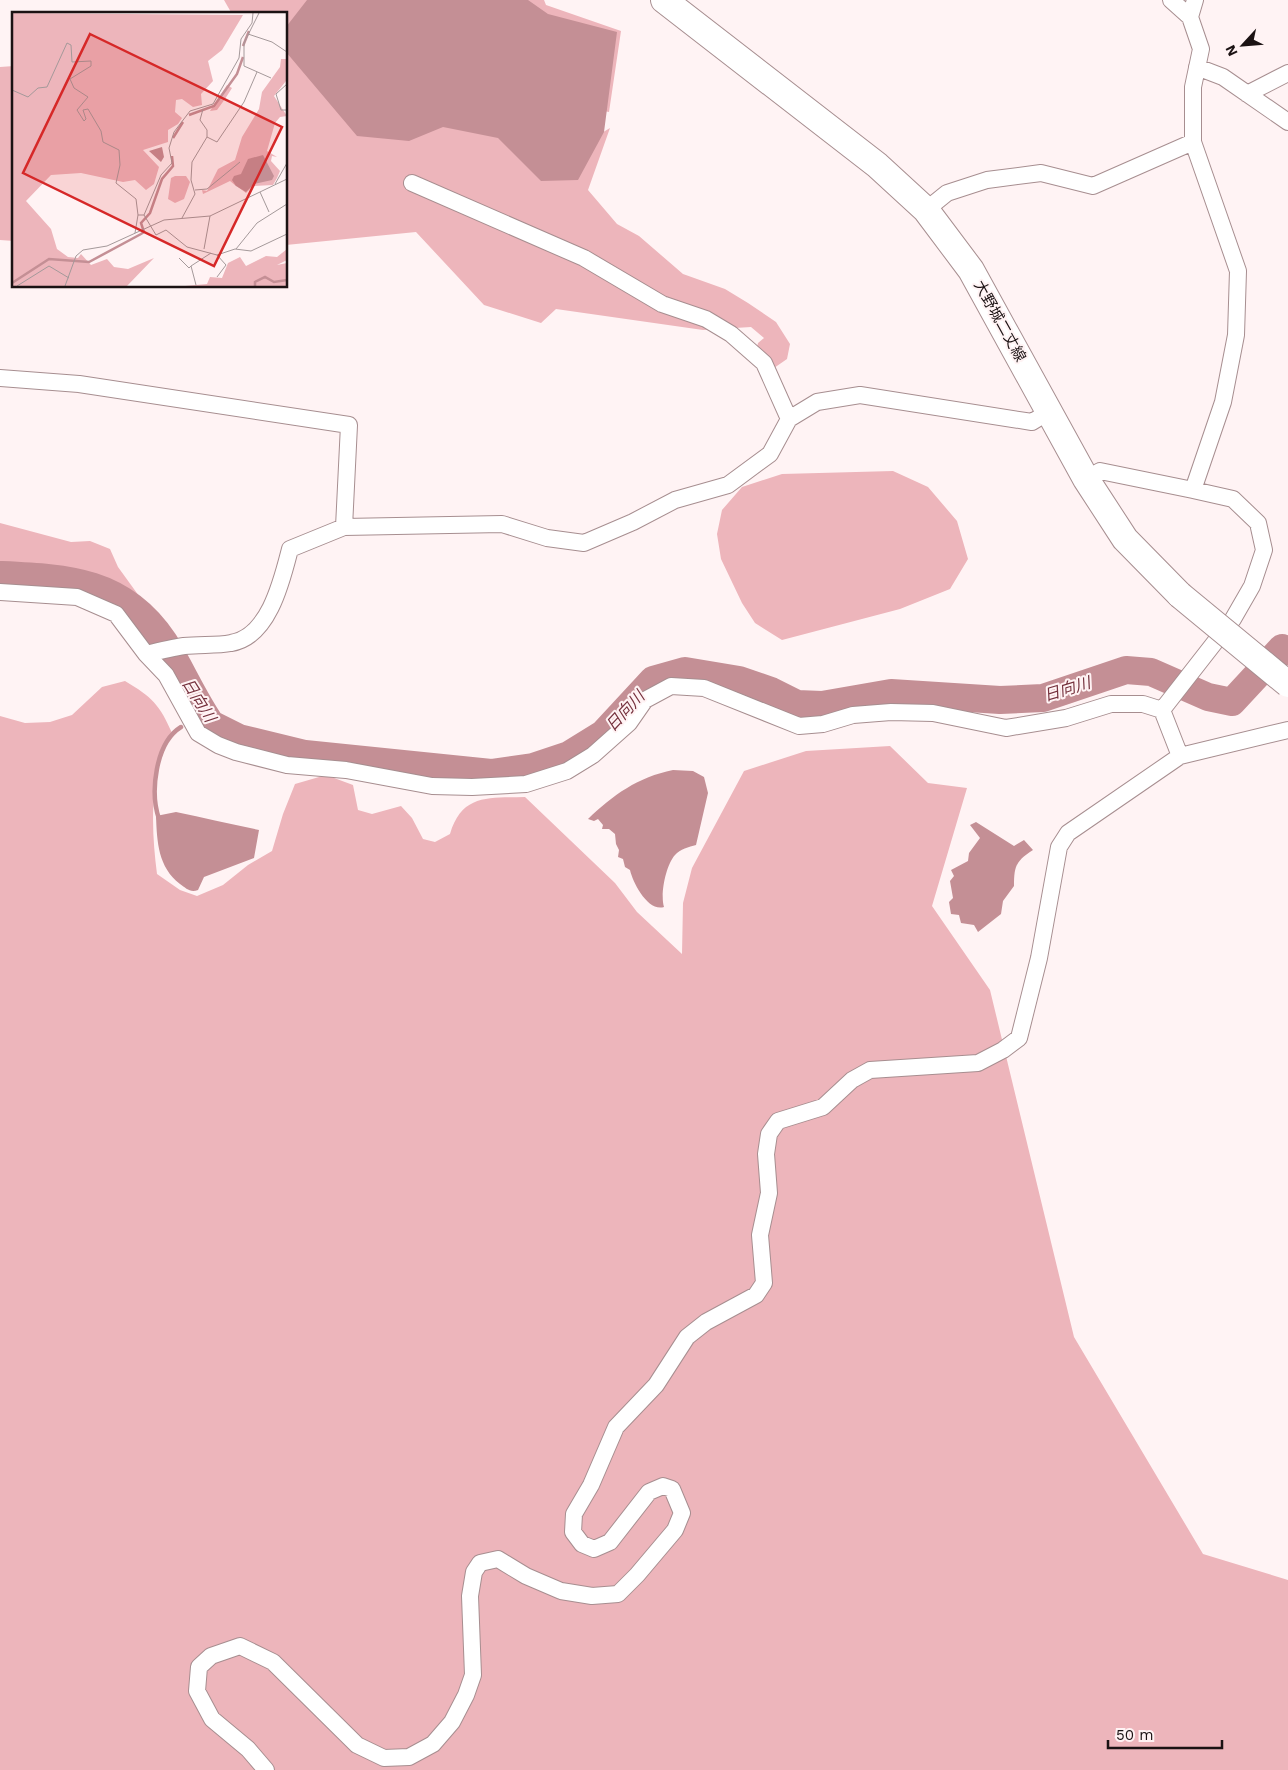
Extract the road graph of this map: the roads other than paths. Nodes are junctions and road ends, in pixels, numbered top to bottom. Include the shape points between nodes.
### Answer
1 (664, 0) edge
2 (1170, 0) edge
3 (1195, 0) edge
4 (1190, 18) junction
5 (1197, 67) junction
6 (1288, 73) edge
7 (1247, 94) junction
8 (1288, 122) edge
9 (1193, 142) junction
10 (412, 183) dead end
11 (926, 210) junction
12 (0, 378) edge
13 (1050, 412) junction
14 (789, 418) junction
15 (1086, 479) junction
16 (1193, 490) junction
17 (344, 527) junction
18 (0, 592) edge
19 (146, 654) junction
20 (1288, 684) edge
21 (1166, 705) junction
22 (1288, 730) edge
23 (1180, 756) junction
24 (266, 1770) edge

1 - 11 main road, 大野城二丈線 via 877,165
2 - 4 street
3 - 4 street
4 - 5 street via 1200,49
5 - 7 street via 1223,77
5 - 9 street via 1193,87
6 - 7 street
7 - 8 street
9 - 11 street via 1093,186 1041,173 987,180 947,193
9 - 16 street via 1238,272 1236,335 1223,402
10 - 14 street via 584,258 662,304 706,319 731,334 764,364
11 - 13 main road, 大野城二丈線 via 972,270
12 - 17 street via 79,384 349,425
13 - 14 street via 1032,422 860,395 817,402
13 - 15 main road, 大野城二丈線
14 - 17 street via 770,454 728,485 675,500 584,543 547,538 502,524
15 - 16 street via 1100,471
15 - 20 main road, 大野城二丈線, bridge via 1125,539 1180,595
16 - 21 street via 1233,499 1258,523 1264,550 1252,586 1233,619
17 - 19 street via 290,549 282,582 270,609 248,635 233,643 185,646
18 - 19 street via 78,597 116,614
19 - 21 street via 166,675 198,733 218,745 287,766 346,770 432,786 526,784 567,771 593,755 628,723 645,700 671,686 704,688 800,726 823,724 853,715 891,712 933,713 1006,728 1066,718 1111,704
21 - 23 street
22 - 23 street
23 - 24 street via 1068,832 1059,847 1039,958 1019,1038 978,1063 870,1070 852,1080 823,1107 778,1121 769,1134 766,1154 769,1193 760,1235 764,1283 756,1294 706,1322 687,1337 656,1385 616,1427 591,1485 574,1514 573,1532 582,1544 594,1549 610,1542 649,1492 662,1486 672,1490 682,1513 675,1530 637,1575 618,1594 592,1596 561,1591 498,1559 480,1564 474,1572 470,1596 473,1675 466,1695 452,1722 433,1744 409,1757 384,1758 357,1745 273,1662 240,1646 211,1656 199,1667 197,1691 212,1719 248,1749

